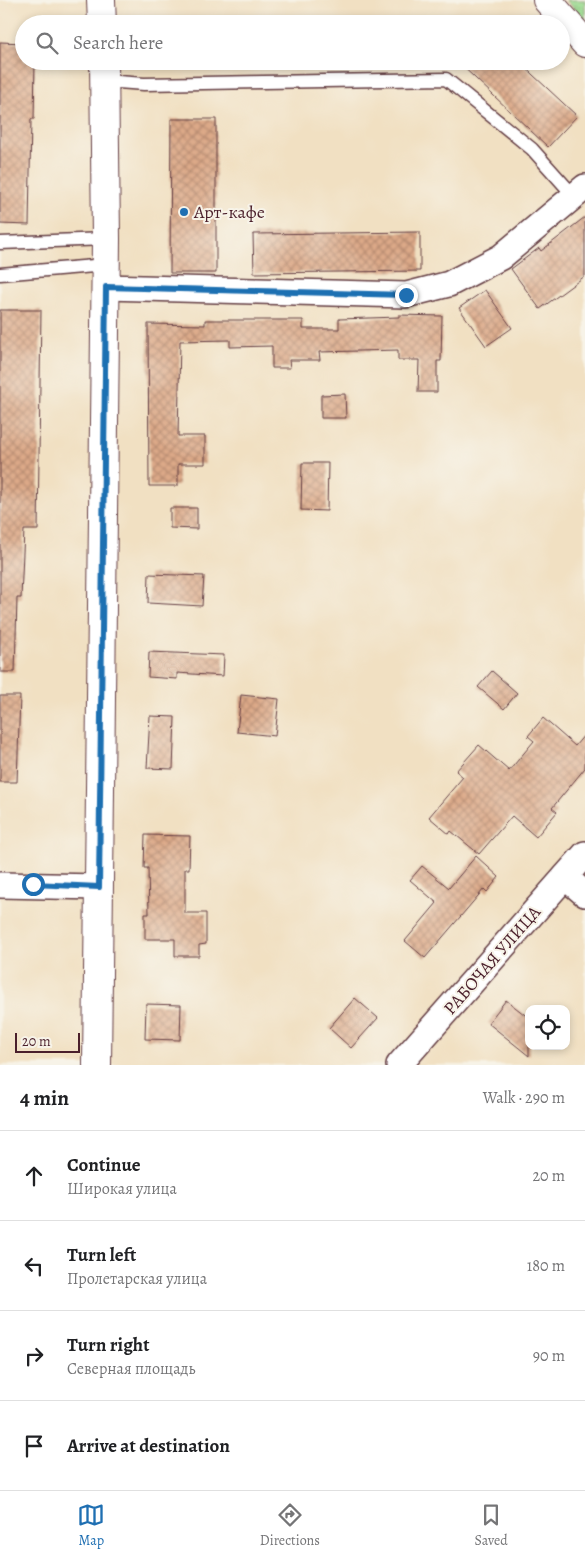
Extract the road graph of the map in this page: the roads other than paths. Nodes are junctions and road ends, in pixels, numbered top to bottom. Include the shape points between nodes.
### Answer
1 (101, 0) edge
2 (547, 0) edge
3 (102, 15) edge
4 (561, 15) edge
5 (570, 25) edge
6 (585, 42) edge
7 (104, 71) edge
8 (580, 191) edge
9 (0, 243) edge
10 (106, 263) junction
11 (0, 274) edge
12 (585, 854) edge
13 (565, 877) junction
14 (0, 885) edge
15 (99, 887) junction
16 (585, 894) edge
17 (98, 1065) edge
18 (399, 1065) edge

1 - 3 main road
2 - 4 main road
5 - 6 main road
7 - 8 lane via 144,84 446,80
7 - 10 main road
8 - 10 street via 501,257 449,284 406,295
9 - 10 lane
10 - 11 lane
10 - 15 main road
12 - 13 street, РАБОЧАЯ УЛИЦА
13 - 16 street
13 - 18 street, РАБОЧАЯ УЛИЦА
14 - 15 street
15 - 17 main road

